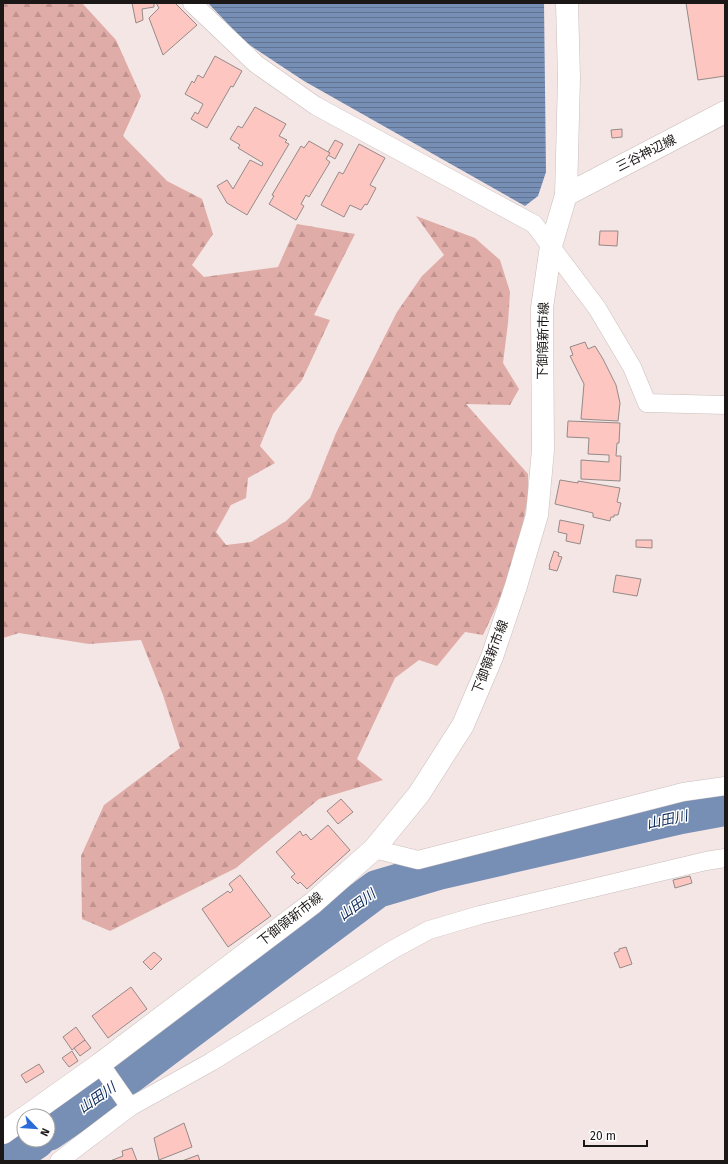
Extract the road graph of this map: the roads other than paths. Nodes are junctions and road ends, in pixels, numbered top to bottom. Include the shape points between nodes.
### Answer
1 (192, 3) edge
2 (567, 3) edge
3 (725, 112) edge
4 (566, 195) junction
5 (551, 246) junction
6 (725, 405) edge
7 (725, 786) edge
8 (374, 849) junction
9 (725, 858) edge
10 (115, 1086) junction
11 (50, 1108) edge
12 (16, 1124) edge
13 (3, 1133) edge
14 (59, 1161) edge

1 - 5 street via 256,64 316,106 534,224
2 - 4 main road, 下御領新市線 via 569,78
3 - 4 main road, 三谷神辺線
4 - 5 main road, 下御領新市線
5 - 6 street via 598,308 632,367 647,403
5 - 8 main road, 下御領新市線 via 542,308 544,450 537,515 492,657 463,725 419,794
7 - 8 street via 683,792 418,860
8 - 10 main road, 下御領新市線 via 313,902
9 - 10 street via 480,915 429,930 392,950 211,1062
10 - 11 main road, 下御領新市線
10 - 14 street
12 - 13 main road

